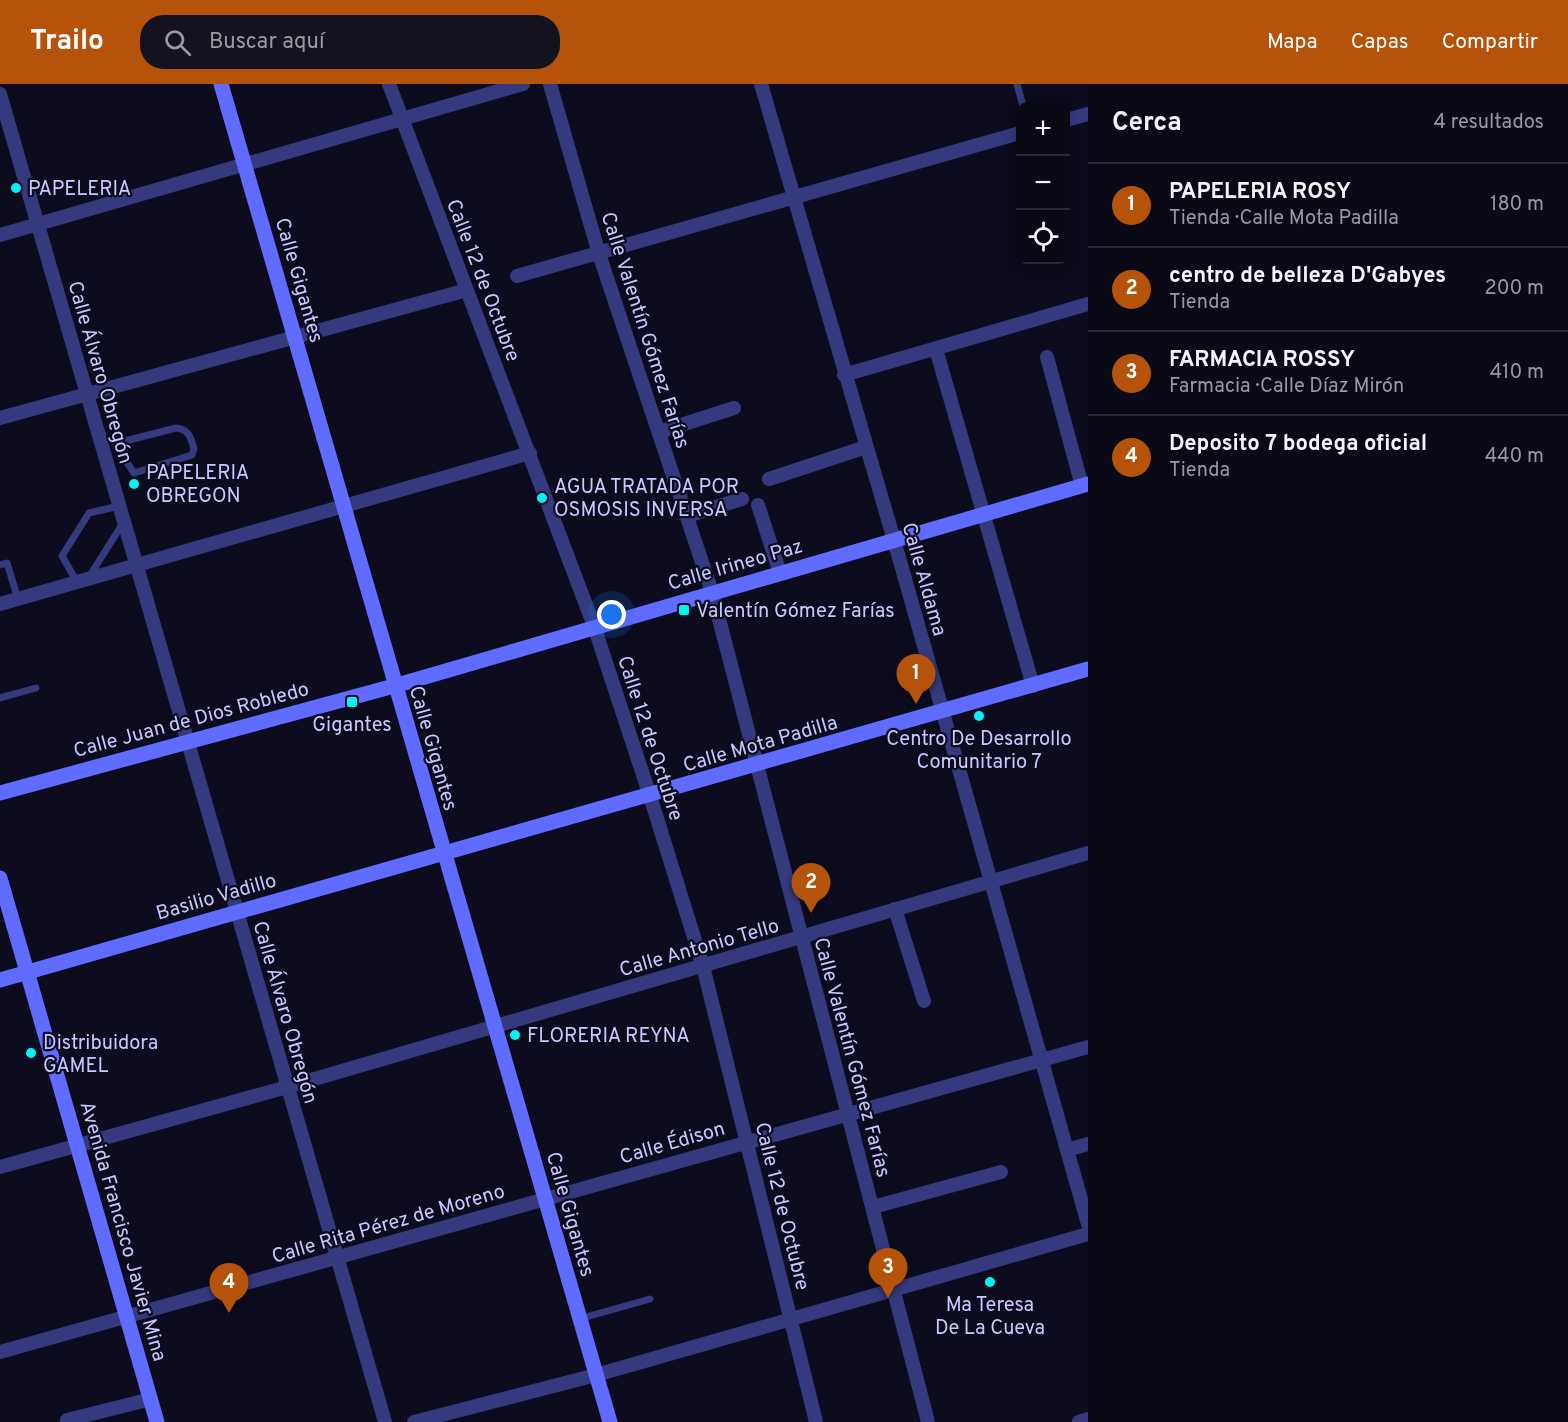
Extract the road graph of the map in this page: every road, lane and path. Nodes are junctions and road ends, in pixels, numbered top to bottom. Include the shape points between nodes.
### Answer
1 (221, 84) edge
2 (389, 84) edge
3 (523, 84) edge
4 (550, 84) edge
5 (761, 84) edge
6 (1017, 84) edge
7 (0, 94) edge
8 (1022, 102) edge
9 (1088, 114) edge
10 (402, 118) junction
11 (1070, 119) edge
12 (1016, 134) edge
13 (244, 163) junction
14 (794, 200) junction
15 (38, 224) junction
16 (0, 235) edge
17 (599, 254) junction
18 (517, 276) dead end
19 (467, 290) junction
20 (1088, 304) edge
21 (296, 338) junction
22 (936, 349) junction
23 (1047, 357) dead end
24 (844, 375) junction
25 (87, 393) junction
26 (734, 408) dead end
27 (0, 418) edge
28 (659, 432) junction
29 (866, 447) junction
30 (530, 453) junction
31 (124, 458) junction
32 (107, 463) junction
33 (769, 479) dead end
34 (1085, 485) edge
35 (742, 499) dead end
36 (758, 505) dead end
37 (119, 506) junction
38 (345, 508) junction
39 (984, 514) junction
40 (687, 516) junction
41 (124, 522) junction
42 (894, 540) junction
43 (0, 565) edge
44 (136, 566) junction
45 (780, 573) junction
46 (82, 581) junction
47 (712, 592) junction
48 (18, 599) junction
49 (0, 604) edge
50 (594, 626) junction
51 (1088, 669) edge
52 (394, 686) junction
53 (1033, 686) junction
54 (36, 688) dead end
55 (0, 698) edge
56 (942, 713) junction
57 (187, 741) junction
58 (757, 766) junction
59 (0, 793) edge
60 (650, 796) junction
61 (1088, 853) edge
62 (444, 855) junction
63 (0, 878) edge
64 (990, 882) junction
65 (895, 909) junction
66 (236, 911) junction
67 (801, 937) junction
68 (703, 966) junction
69 (27, 972) junction
70 (0, 980) edge
71 (924, 1001) dead end
72 (494, 1027) junction
73 (1088, 1047) edge
74 (1041, 1061) junction
75 (287, 1087) junction
76 (848, 1112) junction
77 (747, 1141) junction
78 (1088, 1144) edge
79 (77, 1145) junction
80 (1067, 1150) junction
81 (0, 1167) edge
82 (1001, 1172) dead end
83 (544, 1199) junction
84 (873, 1207) junction
85 (1088, 1224) edge
86 (1088, 1234) edge
87 (337, 1259) junction
88 (895, 1289) junction
89 (650, 1299) dead end
90 (127, 1316) junction
91 (579, 1319) junction
92 (791, 1319) junction
93 (0, 1352) edge
94 (596, 1375) junction
95 (151, 1399) junction
96 (1088, 1419) edge
97 (67, 1420) dead end
98 (158, 1422) edge
99 (385, 1422) edge
100 (414, 1422) edge
101 (610, 1422) edge
102 (816, 1422) edge
103 (928, 1422) edge
104 (1079, 1422) edge

1 - 13 street, Calle Gigantes
2 - 10 street, Calle 12 de Octubre
3 - 10 street
4 - 17 street, Calle Valentín Gómez Farías
5 - 14 street, Calle Aldama
6 - 8 lane
7 - 15 street, Calle Álvaro Obregón
9 - 11 street
10 - 13 street
10 - 19 street, Calle 12 de Octubre
12 - 14 street
13 - 15 street
13 - 21 street, Calle Gigantes
14 - 17 street
14 - 24 street, Calle Aldama
15 - 16 street
15 - 25 street, Calle Álvaro Obregón
17 - 18 street
17 - 28 street, Calle Valentín Gómez Farías
19 - 21 street
19 - 30 street, Calle 12 de Octubre
20 - 22 street
21 - 25 street
21 - 38 street, Calle Gigantes
22 - 24 street
22 - 39 street
23 - 34 street
24 - 29 street, Calle Aldama
25 - 27 street
25 - 32 street, Calle Álvaro Obregón
26 - 28 street
28 - 40 street, Calle Valentín Gómez Farías
29 - 33 street
29 - 42 street, Calle Aldama
30 - 38 street
30 - 50 street, Calle 12 de Octubre
31 - 31 lane via 134,473 187,458 194,449 189,434 176,428 125,441
31 - 32 lane
32 - 37 street, Calle Álvaro Obregón
34 - 39 street, Calle Irineo Paz
35 - 40 street
36 - 45 street
37 - 41 street, Calle Álvaro Obregón
37 - 46 lane via 89,513 62,556
38 - 44 street
38 - 52 street, Calle Gigantes
39 - 42 street, Calle Irineo Paz
39 - 53 street
40 - 47 street, Calle Valentín Gómez Farías
41 - 44 street, Calle Álvaro Obregón
41 - 46 lane
42 - 45 street, Calle Irineo Paz
42 - 56 street, Calle Aldama
43 - 48 lane via 7,563
44 - 46 street
44 - 57 street, Calle Álvaro Obregón
45 - 47 street, Calle Irineo Paz
46 - 48 street
47 - 50 street, Calle Irineo Paz
47 - 58 street, Calle Valentín Gómez Farías
48 - 49 street
50 - 52 street, Calle Irineo Paz
50 - 60 street, Calle 12 de Octubre
51 - 53 street, Calle Mota Padilla
52 - 57 street, Calle Juan de Dios Robledo
52 - 62 street, Calle Gigantes
53 - 56 street, Calle Mota Padilla
54 - 55 lane
56 - 58 street, Calle Mota Padilla
56 - 64 street, Calle Aldama
57 - 59 street, Calle Juan de Dios Robledo
57 - 66 street, Calle Álvaro Obregón
58 - 60 street, Calle Mota Padilla
58 - 67 street, Calle Valentín Gómez Farías
60 - 62 street, Calle Mota Padilla
60 - 68 street, Calle 12 de Octubre
61 - 64 street, Calle Antonio Tello
62 - 66 street, Basilio Vadillo
62 - 72 street, Calle Gigantes
63 - 69 street, Avenida Francisco Javier Mina
64 - 65 street, Calle Antonio Tello
64 - 74 street, Calle Aldama
65 - 67 street, Calle Antonio Tello
65 - 71 street
66 - 69 street, Basilio Vadillo
66 - 75 street, Calle Álvaro Obregón
67 - 68 street, Calle Antonio Tello
67 - 76 street, Calle Valentín Gómez Farías
68 - 72 street, Calle Antonio Tello
68 - 77 street, Calle 12 de Octubre
69 - 70 street, Basilio Vadillo
69 - 79 street, Avenida Francisco Javier Mina
72 - 75 street, Calle Antonio Tello
72 - 83 street, Calle Gigantes
73 - 74 street, Calle Édison
74 - 76 street, Calle Édison
74 - 80 street, Calle Aldama
75 - 79 street, Calle Antonio Tello
75 - 87 street, Calle Álvaro Obregón
76 - 77 street, Calle Édison
76 - 84 street, Calle Valentín Gómez Farías
77 - 83 street, Calle Édison
77 - 92 street, Calle 12 de Octubre
78 - 80 street
79 - 81 street, Calle Antonio Tello
79 - 90 street, Avenida Francisco Javier Mina
80 - 85 street, Calle Aldama
82 - 84 street
83 - 87 street, Calle Rita Pérez de Moreno
83 - 91 street, Calle Gigantes
84 - 88 street, Calle Valentín Gómez Farías
86 - 88 street
87 - 90 street, Calle Rita Pérez de Moreno
87 - 99 street, Calle Álvaro Obregón
88 - 92 street
88 - 103 street, Calle Valentín Gómez Farías
89 - 91 lane
90 - 93 street, Calle Rita Pérez de Moreno
90 - 95 street, Avenida Francisco Javier Mina
91 - 94 street, Calle Gigantes
92 - 94 street
92 - 102 street, Calle 12 de Octubre
94 - 100 street
94 - 101 street, Calle Gigantes
95 - 97 street
95 - 98 street, Avenida Francisco Javier Mina
96 - 104 street

